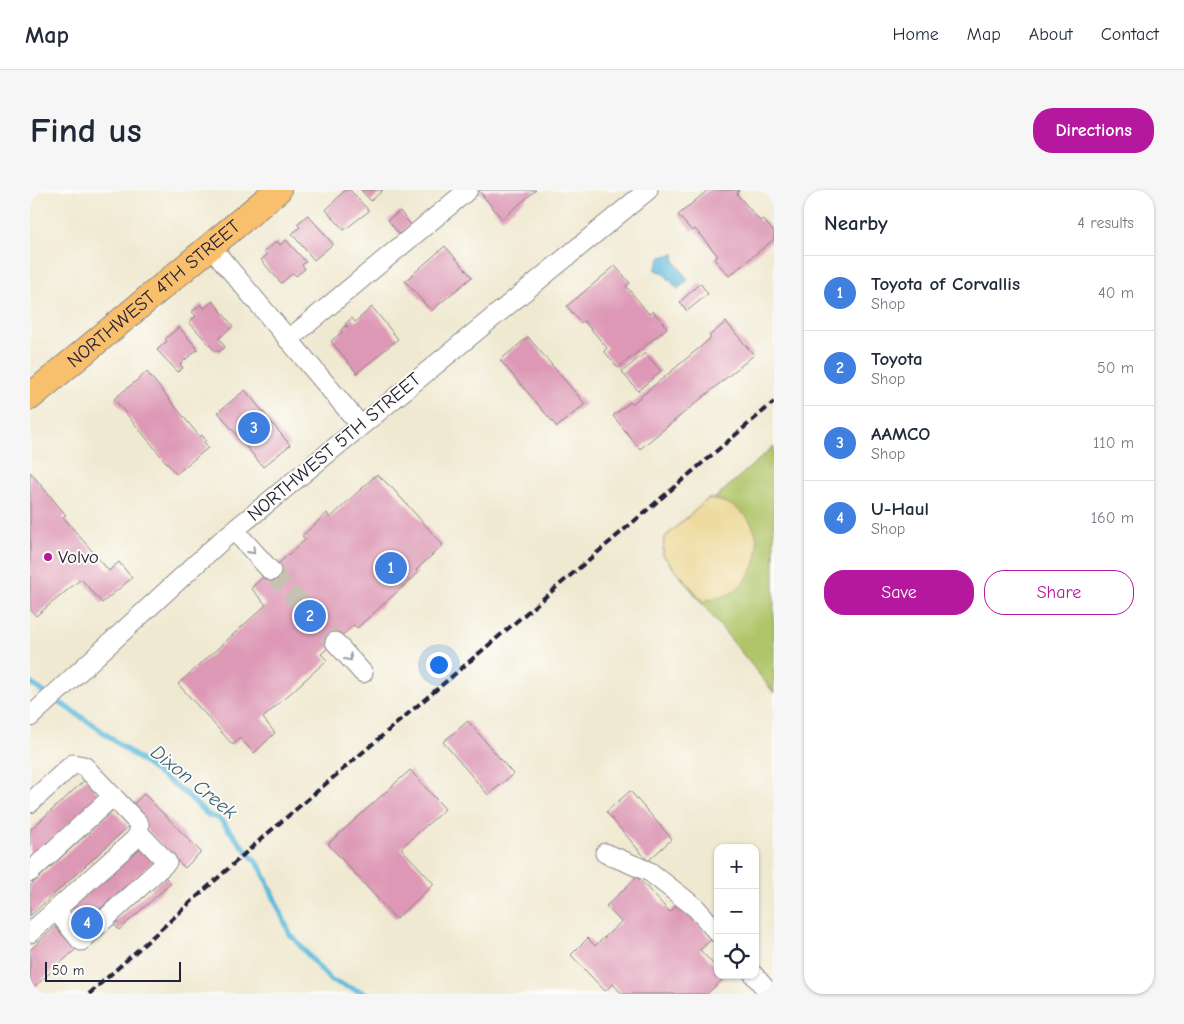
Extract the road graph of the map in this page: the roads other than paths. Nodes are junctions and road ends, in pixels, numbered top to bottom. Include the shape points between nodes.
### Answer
1 (278, 190) edge
2 (468, 190) edge
3 (648, 190) edge
4 (211, 247) junction
5 (288, 340) junction
6 (30, 397) edge
7 (361, 426) junction
8 (234, 530) junction
9 (271, 571) tunnel mouth
10 (335, 642) tunnel mouth
11 (363, 673) dead end
12 (35, 712) edge
13 (113, 796) junction
14 (30, 803) edge
15 (139, 833) junction
16 (605, 853) dead end
17 (30, 872) edge
18 (56, 910) junction
19 (714, 928) edge
20 (30, 933) edge
21 (757, 979) edge
22 (770, 994) edge

1 - 4 highway, NORTHWEST 4TH STREET
2 - 5 street
3 - 7 street, NORTHWEST 5TH STREET
4 - 5 street
4 - 6 highway, NORTHWEST 4TH STREET
5 - 7 street
7 - 8 street, NORTHWEST 5TH STREET
8 -> 9 street
8 - 12 street, NORTHWEST 5TH STREET
10 -> 11 street
13 - 14 street via 84,766 73,764
13 - 15 street via 139,824
13 - 17 street
15 - 18 street
15 - 18 street via 167,862 81,941
16 - 19 street via 650,872 696,908
18 - 20 street
21 - 22 street

